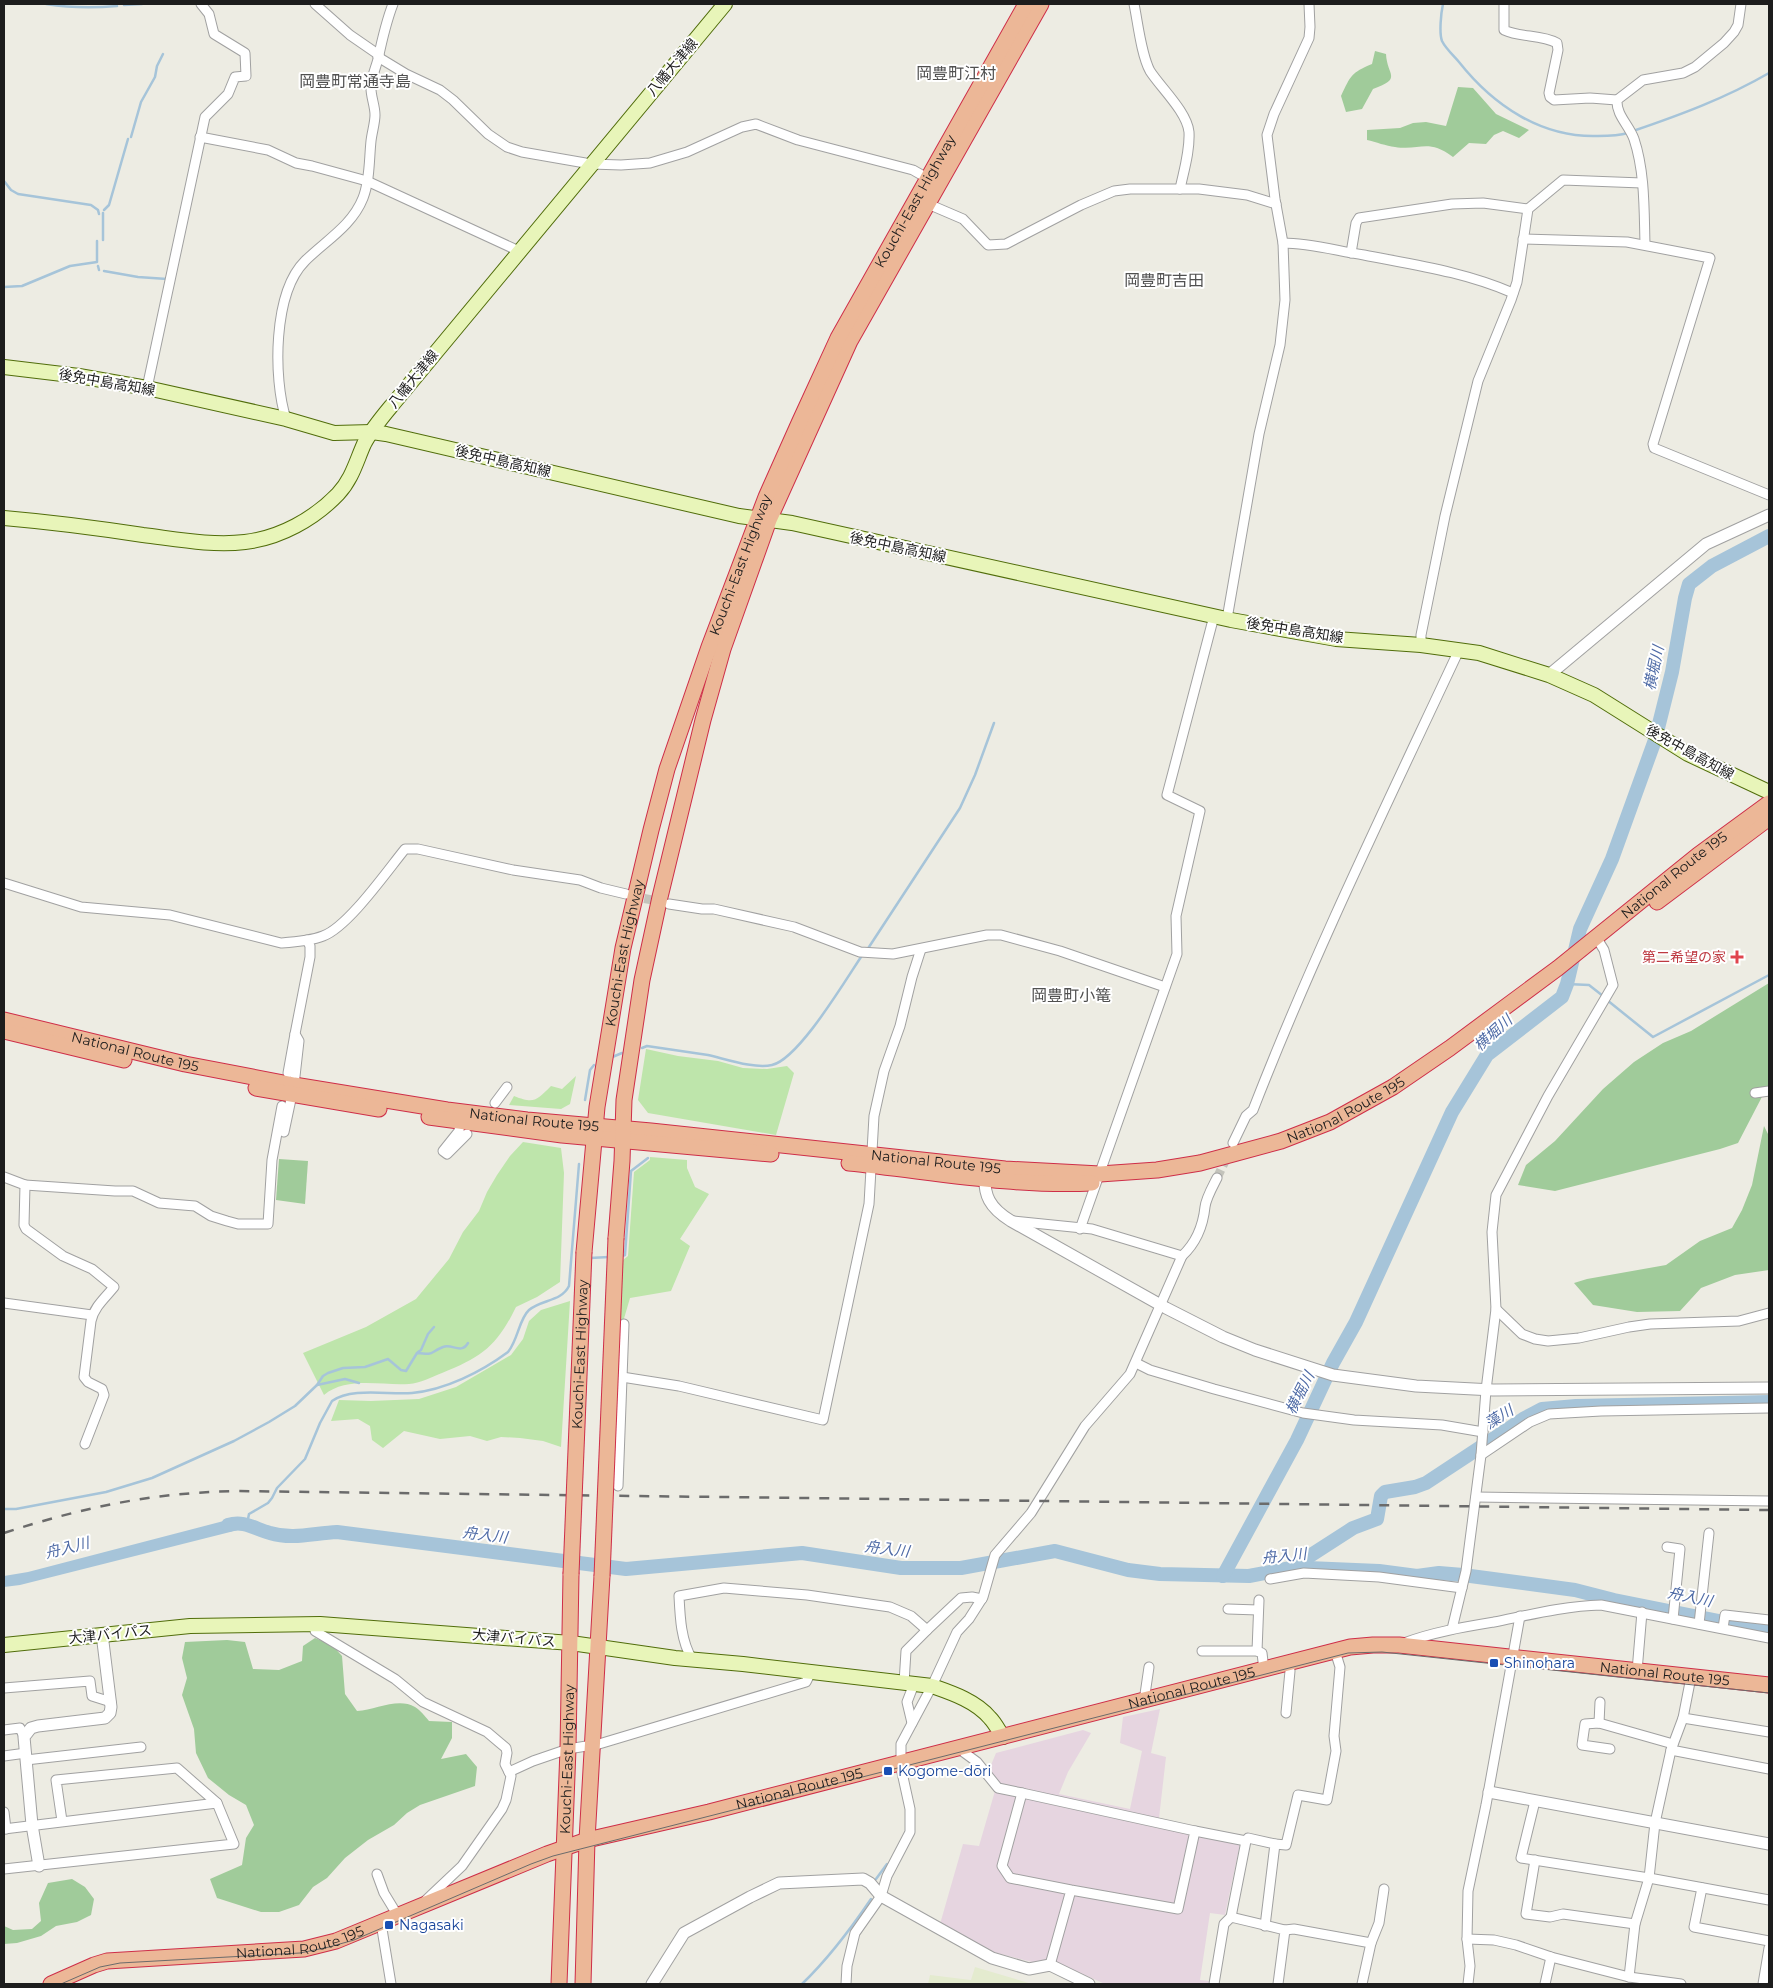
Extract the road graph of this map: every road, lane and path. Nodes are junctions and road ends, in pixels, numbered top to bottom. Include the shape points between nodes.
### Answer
1 (201, 4) edge
2 (315, 4) edge
3 (393, 4) edge
4 (724, 4) edge
5 (1026, 4) edge
6 (1041, 4) edge
7 (1134, 4) edge
8 (1309, 4) edge
9 (1504, 4) edge
10 (1741, 4) edge
11 (378, 56) junction
12 (1617, 100) junction
13 (200, 137) junction
14 (591, 164) junction
15 (926, 178) junction
16 (367, 182) junction
17 (1642, 183) junction
18 (1180, 188) junction
19 (928, 204) junction
20 (1276, 204) junction
21 (1528, 209) junction
22 (1523, 239) junction
23 (1283, 243) junction
24 (1645, 244) junction
25 (518, 251) junction
26 (1351, 253) junction
27 (1513, 293) junction
28 (4, 367) edge
29 (147, 388) junction
30 (286, 419) junction
31 (372, 432) junction
32 (1769, 495) edge
33 (1769, 515) edge
34 (4, 518) edge
35 (764, 519) junction
36 (1221, 617) junction
37 (1421, 645) junction
38 (1459, 650) junction
39 (1549, 675) junction
40 (1769, 792) edge
41 (1769, 803) edge
42 (1769, 818) edge
43 (4, 883) edge
44 (626, 894) tunnel mouth
45 (669, 904) tunnel mouth
46 (307, 940) junction
47 (1591, 947) junction
48 (921, 949) junction
49 (1165, 987) junction
50 (4, 1020) edge
51 (4, 1031) edge
52 (295, 1034) junction
53 (507, 1087) dead end
54 (289, 1090) junction
55 (1769, 1091) edge
56 (1755, 1093) dead end
57 (495, 1103) dead end
58 (594, 1132) junction
59 (622, 1134) junction
60 (277, 1140) junction
61 (1233, 1143) dead end
62 (865, 1160) junction
63 (985, 1172) junction
64 (4, 1177) edge
65 (1098, 1178) junction
66 (1217, 1178) tunnel mouth
67 (25, 1185) junction
68 (1011, 1221) junction
69 (1080, 1229) junction
70 (1182, 1256) junction
71 (4, 1303) edge
72 (1161, 1304) junction
73 (1496, 1309) junction
74 (1769, 1313) edge
75 (92, 1315) junction
76 (624, 1324) dead end
77 (1136, 1363) junction
78 (622, 1377) junction
79 (1769, 1388) edge
80 (1486, 1390) junction
81 (1769, 1408) edge
82 (1482, 1437) junction
83 (86, 1444) dead end
84 (1481, 1453) junction
85 (618, 1486) dead end
86 (1476, 1497) junction
87 (1769, 1501) edge
88 (1708, 1533) dead end
89 (1667, 1547) dead end
90 (1270, 1579) dead end
91 (1462, 1588) junction
92 (982, 1599) junction
93 (1259, 1600) dead end
94 (1228, 1609) dead end
95 (1258, 1610) junction
96 (1642, 1612) junction
97 (1520, 1616) junction
98 (1673, 1619) junction
99 (1769, 1620) edge
100 (315, 1624) junction
101 (1699, 1624) junction
102 (1723, 1628) junction
103 (1452, 1629) junction
104 (927, 1630) junction
105 (102, 1634) junction
106 (1769, 1638) edge
107 (571, 1643) junction
108 (4, 1645) edge
109 (1399, 1645) junction
110 (597, 1646) junction
111 (1202, 1650) dead end
112 (1257, 1651) junction
113 (1335, 1651) junction
114 (1514, 1658) junction
115 (692, 1659) junction
116 (1289, 1664) junction
117 (1149, 1667) dead end
118 (1264, 1670) junction
119 (1637, 1671) junction
120 (811, 1672) junction
121 (1691, 1677) junction
122 (909, 1683) junction
123 (1769, 1685) edge
124 (932, 1686) junction
125 (4, 1688) edge
126 (1144, 1701) junction
127 (111, 1702) junction
128 (1600, 1702) dead end
129 (1286, 1713) dead end
130 (1683, 1718) junction
131 (912, 1723) junction
132 (1599, 1723) junction
133 (4, 1730) edge
134 (1769, 1732) edge
135 (24, 1736) junction
136 (1003, 1737) junction
137 (592, 1746) junction
138 (142, 1747) dead end
139 (1672, 1747) junction
140 (958, 1748) junction
141 (568, 1749) junction
142 (1610, 1749) dead end
143 (4, 1756) edge
144 (26, 1757) junction
145 (900, 1763) junction
146 (1769, 1769) edge
147 (509, 1772) junction
148 (1488, 1792) junction
149 (1022, 1793) junction
150 (1535, 1801) junction
151 (216, 1803) junction
152 (4, 1812) edge
153 (62, 1821) junction
154 (1655, 1823) junction
155 (32, 1825) junction
156 (5, 1829) edge
157 (1195, 1831) junction
158 (587, 1840) junction
159 (1246, 1841) junction
160 (1275, 1844) junction
161 (1769, 1844) edge
162 (564, 1848) junction
163 (1534, 1860) junction
164 (39, 1866) junction
165 (4, 1869) edge
166 (377, 1874) dead end
167 (1649, 1878) junction
168 (1702, 1888) junction
169 (1384, 1889) dead end
170 (1071, 1890) junction
171 (881, 1896) junction
172 (1769, 1900) edge
173 (423, 1906) junction
174 (398, 1916) junction
175 (1231, 1917) junction
176 (381, 1923) junction
177 (1635, 1924) junction
178 (1264, 1926) junction
179 (1285, 1930) junction
180 (1467, 1939) junction
181 (1769, 1941) edge
182 (1371, 1943) junction
183 (1769, 1948) edge
184 (1551, 1957) junction
185 (1768, 1959) edge
186 (1050, 1965) junction
187 (1629, 1977) junction
188 (1651, 1982) edge
189 (51, 1984) edge
190 (391, 1984) edge
191 (559, 1984) edge
192 (583, 1984) edge
193 (652, 1984) edge
194 (846, 1984) edge
195 (1089, 1984) edge
196 (1214, 1984) edge
197 (1278, 1984) edge
198 (1362, 1984) edge
199 (1468, 1984) edge
200 (1545, 1984) edge
201 (1681, 1984) edge
202 (1762, 1984) edge

1 - 13 street via 209,14 214,34 244,51 247,58 246,76 235,77 226,97 206,115
2 - 11 street
3 - 11 street
4 - 14 main road, 八幡大津線
5 - 15 highway, Kouchi-East Highway
6 - 19 highway, Kouchi-East Highway
7 - 18 street via 1150,69 1189,131
8 - 20 street via 1308,38 1267,135
9 - 12 street via 1504,30 1557,43 1550,97 1554,100
10 - 12 street via 1734,32 1696,67 1683,73 1643,80
11 - 14 street via 440,90 488,134 508,147
11 - 16 street via 371,84 375,117
12 - 17 street via 1616,108 1634,138
13 - 16 street via 268,150 296,163
13 - 29 street
14 - 15 street via 650,163 756,124 798,140 913,170
14 - 25 main road, 八幡大津線
15 - 19 street
15 - 35 highway, Kouchi-East Highway via 838,338 798,422
16 - 25 street
16 - 30 street via 353,216 304,262 288,288 280,326 278,374
17 - 21 street via 1563,180
17 - 24 street
18 - 19 street via 1114,191 1006,244 988,245 963,219
18 - 20 street via 1246,195
19 - 35 highway, Kouchi-East Highway via 850,341
20 - 23 street
21 - 22 street
21 - 26 street via 1484,203 1452,204 1359,218
22 - 24 street
22 - 27 street
23 - 26 street
23 - 36 street via 1285,300 1280,345
24 - 32 street via 1710,258 1654,448
25 - 31 main road, 八幡大津線
26 - 27 street via 1459,274
27 - 37 street via 1478,381 1443,525 1420,635
28 - 29 main road, 後免中島高知線
29 - 30 main road, 後免中島高知線
30 - 31 main road, 後免中島高知線 via 334,433
31 - 34 main road, 八幡大津線 via 351,477 338,494 293,527 260,539 209,543
31 - 35 main road, 後免中島高知線
33 - 39 street via 1706,544
35 - 36 main road, 後免中島高知線
35 - 58 highway, Kouchi-East Highway via 709,647 665,777 623,948
35 - 59 highway, Kouchi-East Highway via 702,720 654,920 627,1077
36 - 37 main road, 後免中島高知線 via 1336,638
36 - 49 street via 1167,795 1200,810 1176,916 1176,954
37 - 38 main road, 後免中島高知線
38 - 39 main road, 後免中島高知線
38 - 61 street via 1356,870 1253,1110 1246,1116
39 - 40 main road, 後免中島高知線 via 1594,695 1688,754
41 - 47 highway, National Route 195 via 1698,855
42 - 47 highway, National Route 195
43 - 46 street via 81,907 170,916 274,942
44 - 46 street via 580,880 405,850 337,929
45 - 48 street via 714,909 794,926 870,954
46 - 52 street via 309,964
47 - 65 highway, National Route 195 via 1393,1087 1330,1122 1281,1141 1200,1163
47 - 73 street via 1604,950 1613,985 1496,1195 1492,1232
48 - 49 street via 1000,936 1064,952
48 - 62 street via 884,1071
49 - 65 street
50 - 54 highway, National Route 195
51 - 54 highway, National Route 195 via 174,1071
52 - 54 street
52 - 54 street via 299,1042
53 - 57 street
54 - 58 highway, National Route 195 via 527,1120
54 - 58 highway, National Route 195 via 464,1128
54 - 60 street
54 - 60 street via 283,1134
55 - 56 street
58 - 59 highway, National Route 195
58 - 107 highway, Kouchi-East Highway, bridge via 584,1252
59 - 62 highway, National Route 195
59 - 110 highway, Kouchi-East Highway, bridge
60 - 67 street via 272,1160 268,1224 238,1224 211,1216 195,1206 159,1203 133,1191
62 - 63 highway, National Route 195
62 - 78 street via 869,1204 823,1420 679,1386
63 - 65 highway, National Route 195
63 - 68 street via 988,1200
64 - 67 street
65 - 69 street
66 - 70 street via 1204,1206 1205,1214 1192,1247
67 - 75 street via 26,1229 114,1287
68 - 69 street
68 - 72 street
69 - 70 street via 1092,1229
70 - 72 street
71 - 75 street
72 - 77 street
72 - 80 street via 1237,1343 1328,1373 1416,1386
73 - 74 street via 1522,1334 1548,1341 1628,1326 1739,1321
73 - 80 street
75 - 83 street via 84,1376 88,1382 102,1389 104,1396
76 - 78 street
77 - 82 street via 1286,1410 1354,1420 1442,1425
77 - 92 street via 1085,1426 1031,1513 995,1555
78 - 85 street
79 - 80 street
80 - 82 street
81 - 84 street via 1549,1414 1530,1422
82 - 84 street
84 - 86 street
86 - 87 street
86 - 91 street
88 - 101 street
89 - 98 street via 1680,1549
90 - 91 street via 1304,1573 1370,1576
91 - 103 street
92 - 104 street via 961,1598
92 - 124 street via 957,1632
93 - 95 street
94 - 95 street
95 - 112 street
96 - 97 street via 1591,1605
96 - 98 street
96 - 119 street
97 - 103 street
97 - 114 street
98 - 101 street
99 - 102 street via 1725,1615
100 - 105 main road, 大津バイパス via 190,1626
100 - 107 main road, 大津バイパス
100 - 147 street via 315,1631 423,1702 487,1732 506,1748 505,1764
101 - 102 street
102 - 106 street
103 - 109 street
104 - 115 street via 911,1616 890,1607 724,1588 679,1596 686,1650
104 - 122 street via 906,1651
105 - 108 main road, 大津バイパス
105 - 127 street
107 - 110 main road, 大津バイパス
107 - 141 highway, Kouchi-East Highway
109 - 113 highway, National Route 195 via 1373,1644
109 - 114 highway, National Route 195
110 - 115 main road, 大津バイパス
110 - 137 highway, Kouchi-East Highway
111 - 112 street
112 - 118 street via 1263,1656
113 - 116 highway, National Route 195
113 - 160 street via 1340,1667 1334,1736 1336,1751 1328,1800 1298,1795 1286,1845
114 - 119 highway, National Route 195
114 - 148 street
115 - 120 main road, 大津バイパス
116 - 118 highway, National Route 195
116 - 129 street
117 - 126 street
118 - 126 highway, National Route 195
119 - 121 highway, National Route 195
120 - 122 main road, 大津バイパス
120 - 137 street via 806,1682
121 - 123 highway, National Route 195
121 - 130 street
122 - 124 main road, 大津バイパス
122 - 131 street via 906,1702
124 - 131 street
124 - 136 main road, 大津バイパス via 972,1704 989,1716
125 - 127 street via 90,1681 92,1696
126 - 136 highway, National Route 195
127 - 135 street via 110,1714 105,1718 38,1726
128 - 132 street
130 - 134 street
130 - 139 street
131 - 145 street via 901,1744
132 - 139 street
132 - 142 street via 1585,1724 1582,1745
133 - 135 street via 20,1728
135 - 144 street
136 - 140 highway, National Route 195
137 - 141 street
137 - 158 highway, Kouchi-East Highway
138 - 144 street
139 - 146 street
139 - 154 street
140 - 145 highway, National Route 195
140 - 149 street via 977,1762 998,1788
141 - 147 street
141 - 162 highway, Kouchi-East Highway
143 - 144 street
144 - 155 street
145 - 158 highway, National Route 195
145 - 171 street via 910,1809 910,1832 887,1876
147 - 173 street via 511,1776 502,1808 462,1866
148 - 150 street
148 - 180 street via 1468,1891
149 - 157 street
149 - 170 street via 1002,1866 1010,1878
150 - 154 street
150 - 163 street via 1521,1858
151 - 153 street
151 - 153 street via 177,1768 56,1780
151 - 164 street via 234,1844
152 - 156 street
153 - 155 street
154 - 161 street
154 - 167 street
155 - 156 street
155 - 164 street
157 - 159 street
157 - 170 street via 1178,1909
158 - 162 highway, National Route 195
158 - 192 highway, Kouchi-East Highway
159 - 160 street via 1248,1838
159 - 175 street
160 - 178 street
162 - 173 highway, National Route 195
162 - 191 highway, Kouchi-East Highway
163 - 167 street
163 - 177 street via 1526,1914 1550,1917 1562,1914
164 - 165 street
166 - 174 street
167 - 168 street
167 - 177 street
168 - 172 street
168 - 181 street via 1694,1927
169 - 182 street via 1379,1923
170 - 186 street
171 - 186 street via 992,1958 1029,1969
171 - 193 street via 863,1878 779,1883 684,1933
171 - 194 street via 855,1933
173 - 174 highway, National Route 195
174 - 176 highway, National Route 195
175 - 178 street
175 - 196 street via 1224,1924
176 - 189 highway, National Route 195 via 344,1939 304,1948 107,1961
176 - 190 street
177 - 187 street
178 - 179 street
179 - 182 street
179 - 197 street
180 - 184 street via 1494,1940
180 - 199 street
182 - 198 street
183 - 185 street
184 - 187 street
184 - 200 street
185 - 202 street
186 - 195 street
187 - 188 street
188 - 201 street

